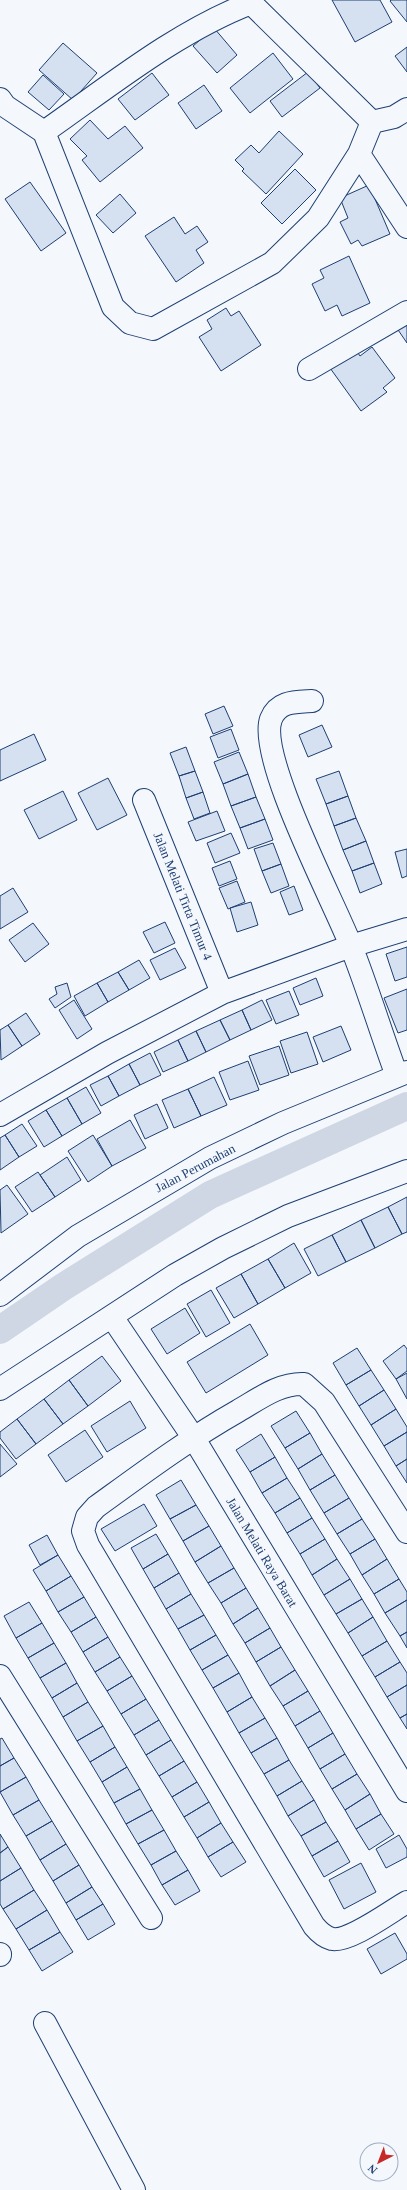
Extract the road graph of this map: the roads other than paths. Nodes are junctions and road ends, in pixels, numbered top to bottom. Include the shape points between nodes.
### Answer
1 (253, 2) edge
2 (0, 99) edge
3 (403, 120) edge
4 (372, 122) junction
5 (44, 132) junction
6 (359, 154) junction
7 (407, 227) edge
8 (407, 312) edge
9 (309, 369) dead end
10 (312, 701) dead end
11 (144, 800) dead end
12 (407, 928) edge
13 (351, 946) junction
14 (222, 993) junction
15 (402, 1074) edge
16 (0, 1115) edge
17 (407, 1171) edge
18 (0, 1294) edge
19 (112, 1317) junction
20 (0, 1389) edge
21 (193, 1437) junction
22 (407, 1532) edge
23 (0, 1676) edge
24 (407, 1791) edge
25 (407, 1902) edge
26 (151, 1918) dead end
27 (45, 2023) dead end
28 (134, 2190) edge

1 - 4 street
1 - 5 street via 221,15 154,56
2 - 5 street via 5,106
3 - 4 street
4 - 6 street
5 - 6 street via 113,307 130,323 154,329 272,263 318,218
6 - 7 street
8 - 9 street
10 - 13 street via 288,702 277,709 271,720 270,738 281,783 291,809
11 - 14 street, Jalan Melati Tirta Timur 4
12 - 13 street
13 - 14 street
13 - 15 street
14 - 16 street via 41,1090
15 - 18 street, Jalan Perumahan via 283,1123 210,1158 78,1236
17 - 19 street via 288,1216 223,1248 175,1275
19 - 20 street
19 - 21 street, Jalan Melati Raya Barat
21 - 22 street via 274,1390 292,1384 304,1384 324,1402
21 - 24 street, Jalan Melati Raya Barat
21 - 25 street via 96,1507 88,1517 83,1531 88,1545 314,1926 332,1939 339,1938 363,1928
23 - 26 street
27 - 28 street

